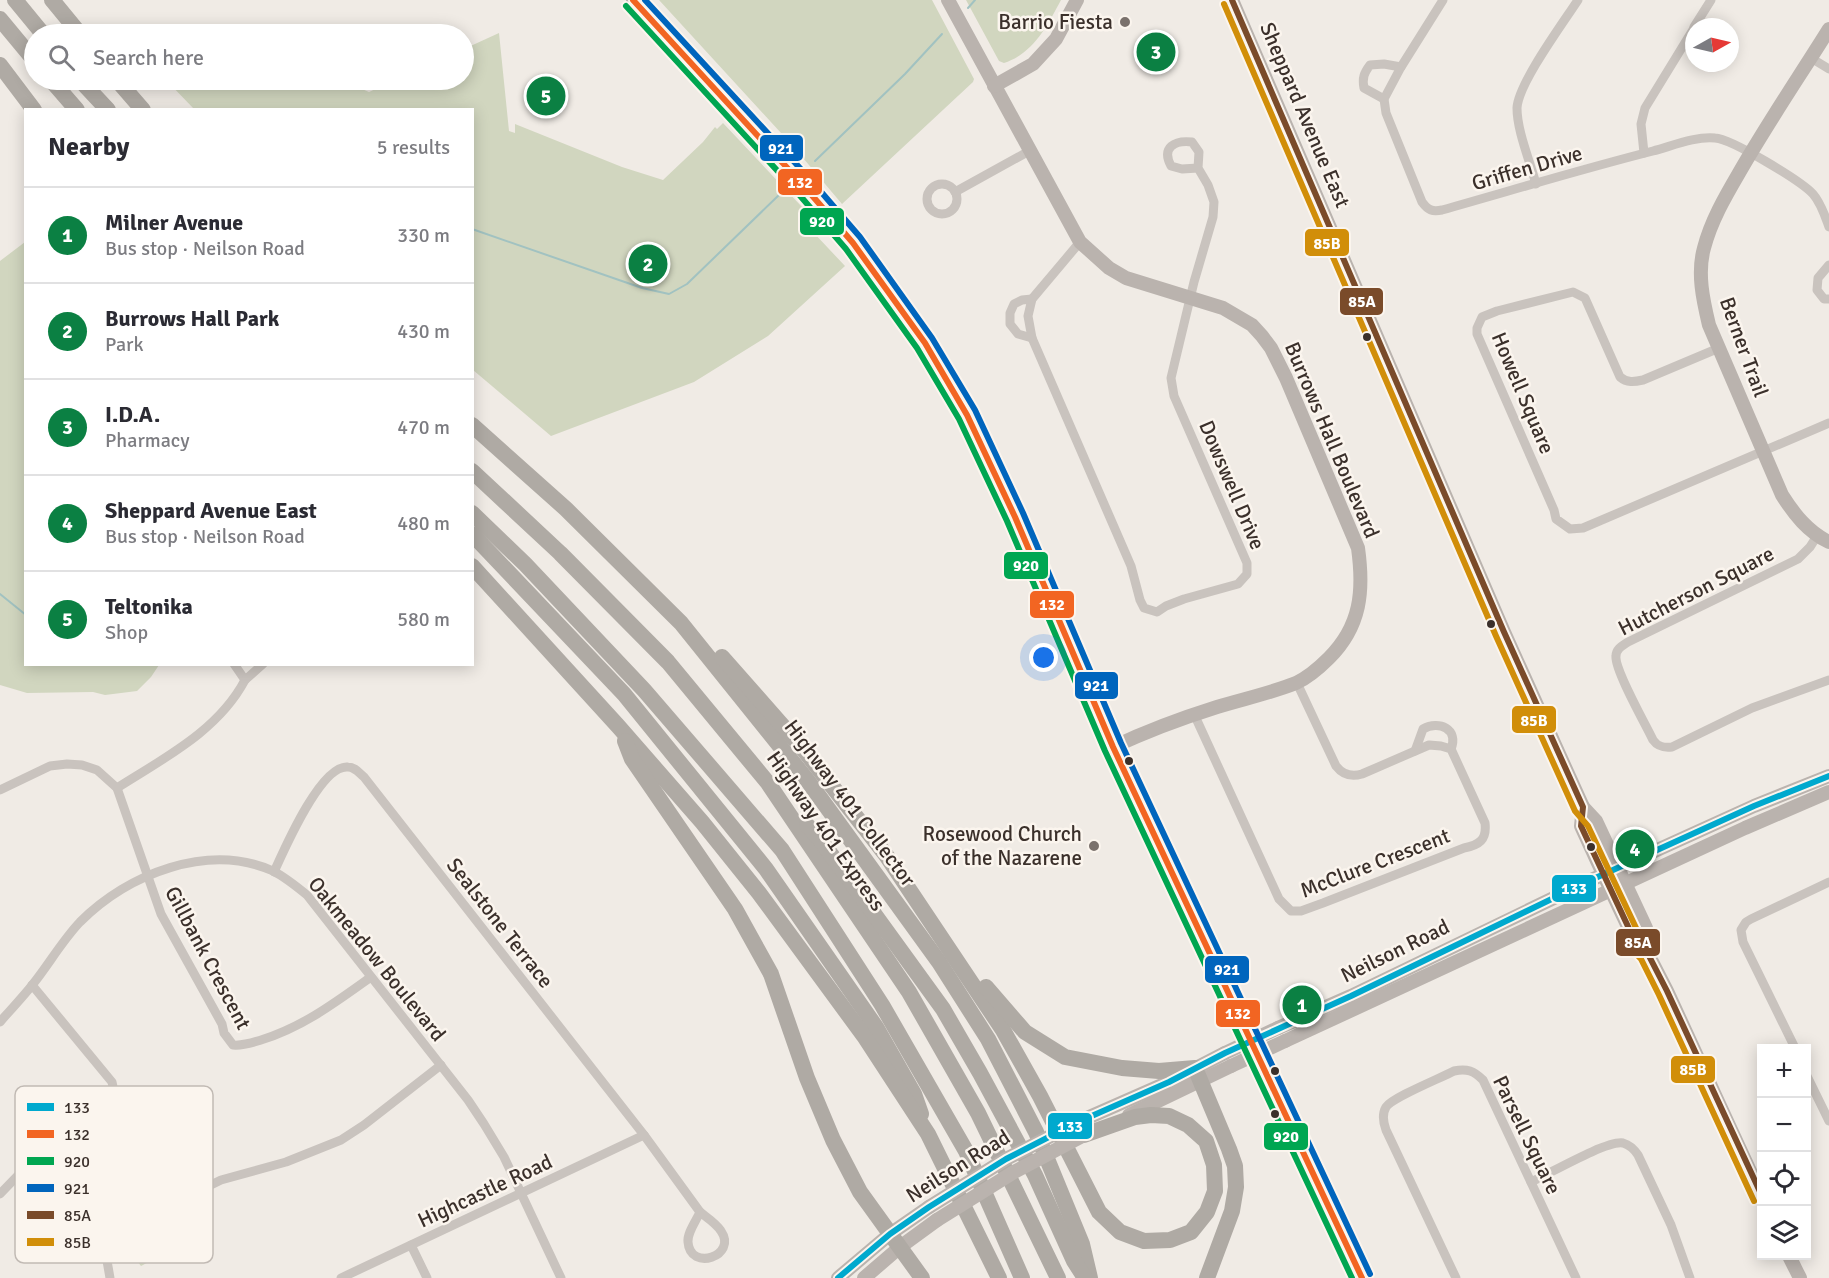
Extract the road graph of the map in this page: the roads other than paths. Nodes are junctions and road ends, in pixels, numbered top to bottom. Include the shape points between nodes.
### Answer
1 (15, 0) edge
2 (52, 0) edge
3 (633, 0) edge
4 (948, 0) edge
5 (1077, 0) edge
6 (1232, 0) edge
7 (1443, 0) edge
8 (1578, 0) edge
9 (1711, 0) edge
10 (1700, 18) edge
11 (0, 19) edge
12 (35, 24) edge
13 (72, 24) edge
14 (1829, 29) edge
15 (1685, 42) edge
16 (24, 48) edge
17 (1811, 58) junction
18 (0, 65) edge
19 (1401, 67) junction
20 (1829, 69) edge
21 (0, 85) edge
22 (994, 86) junction
23 (60, 90) edge
24 (90, 90) edge
25 (126, 90) edge
26 (1384, 99) junction
27 (32, 108) edge
28 (75, 108) edge
29 (106, 108) edge
30 (141, 108) edge
31 (24, 109) edge
32 (1031, 150) junction
33 (1644, 153) junction
34 (1751, 153) junction
35 (1198, 168) dead end
36 (1536, 184) junction
37 (955, 192) dead end
38 (1829, 227) edge
39 (1080, 242) junction
40 (1829, 265) edge
41 (1190, 298) junction
42 (1829, 299) edge
43 (1032, 300) junction
44 (1032, 338) junction
45 (1719, 348) junction
46 (1829, 423) edge
47 (474, 427) edge
48 (1762, 452) junction
49 (474, 473) edge
50 (474, 515) edge
51 (474, 536) edge
52 (1823, 539) edge
53 (474, 568) edge
54 (681, 623) junction
55 (235, 666) edge
56 (261, 666) edge
57 (245, 680) junction
58 (1829, 680) edge
59 (1297, 683) junction
60 (1194, 714) junction
61 (618, 726) junction
62 (1113, 747) junction
63 (1450, 749) junction
64 (1415, 751) junction
65 (1829, 776) edge
66 (768, 783) junction
67 (117, 789) junction
68 (0, 790) edge
69 (1829, 792) edge
70 (1583, 807) junction
71 (886, 855) junction
72 (1619, 868) junction
73 (274, 872) junction
74 (1604, 875) junction
75 (147, 876) junction
76 (1829, 882) edge
77 (1625, 883) junction
78 (1611, 890) junction
79 (1489, 929) junction
80 (1496, 944) junction
81 (1648, 954) junction
82 (371, 977) junction
83 (33, 985) junction
84 (0, 1022) edge
85 (1793, 1044) edge
86 (441, 1065) junction
87 (1198, 1075) junction
88 (1811, 1084) edge
89 (112, 1086) edge
90 (1829, 1121) edge
91 (1081, 1129) junction
92 (928, 1134) junction
93 (644, 1135) junction
94 (15, 1179) edge
95 (1531, 1182) junction
96 (213, 1184) edge
97 (1757, 1188) edge
98 (0, 1194) edge
99 (521, 1194) junction
100 (700, 1212) junction
101 (895, 1240) junction
102 (411, 1245) junction
103 (1791, 1260) edge
104 (107, 1263) edge
105 (110, 1278) edge
106 (341, 1278) edge
107 (427, 1278) edge
108 (561, 1278) edge
109 (838, 1278) edge
110 (864, 1278) edge
111 (922, 1278) edge
112 (999, 1278) edge
113 (1022, 1278) edge
114 (1058, 1278) edge
115 (1085, 1278) edge
116 (1090, 1278) edge
117 (1207, 1278) edge
118 (1362, 1278) edge
119 (1456, 1278) edge
120 (1576, 1278) edge
121 (1690, 1278) edge
122 (1800, 1278) edge

1 - 12 highway
2 - 13 highway
3 - 62 main road via 811,193 913,323 967,415
4 - 22 main road, Burrows Hall Boulevard
5 - 22 main road via 1056,39 1033,64
6 - 70 main road, Sheppard Avenue East
7 - 19 street
8 - 36 street via 1527,79 1517,106
9 - 10 street
11 - 16 highway
14 - 17 main road, Berner Trail
15 - 33 street via 1644,108
17 - 20 street
17 - 34 main road, Berner Trail
18 - 27 highway
19 - 26 street
19 - 26 street via 1370,65 1365,72 1364,88
21 - 31 highway
22 - 32 main road, Burrows Hall Boulevard
23 - 28 highway
24 - 29 highway
25 - 30 highway
26 - 36 street, Griffen Drive via 1390,125 1427,209 1434,212
32 - 37 street
32 - 39 main road, Burrows Hall Boulevard
33 - 34 street, Griffen Drive via 1716,138
33 - 36 street, Griffen Drive
34 - 38 street, Griffen Drive via 1813,194
34 - 45 main road, Berner Trail via 1715,215 1703,249 1703,301
35 - 41 street via 1211,192 1214,209
39 - 41 main road, Burrows Hall Boulevard via 1126,278
39 - 43 street, Dowswell Drive
40 - 42 street via 1818,278 1817,290
41 - 44 street, Dowswell Drive via 1171,378 1174,396 1247,563 1247,574 1239,584 1184,599 1157,612 1144,608 1140,600 1131,566
41 - 59 main road, Burrows Hall Boulevard via 1223,308 1252,325 1271,348 1358,548 1360,601 1346,638 1316,671
43 - 44 street, Dowswell Drive via 1028,316
43 - 44 street, Dowswell Drive via 1014,304 1010,313 1010,324 1018,334
45 - 48 main road, Berner Trail
45 - 48 street, Howell Square via 1643,380 1624,381 1588,303 1573,292 1497,311 1482,317 1476,328 1556,519 1564,527 1583,528
46 - 48 street
47 - 54 highway, Highway 401 Collector via 566,509
48 - 52 main road, Berner Trail via 1796,515
49 - 66 highway, Highway 401 Express via 561,553 668,662
50 - 113 highway via 644,690 782,850 882,1005 966,1151
51 - 92 highway via 624,694 766,869 876,1027 914,1094
52 - 58 street, Hutcherson Square via 1798,559 1628,642 1617,650 1615,657 1653,740 1665,748 1760,705
53 - 61 highway
54 - 71 highway via 716,650 803,749
54 - 116 highway, Highway 401 Collector via 808,781 939,962 981,1029 1036,1132 1082,1244
55 - 57 street
56 - 57 street
57 - 67 street via 228,707 208,726
59 - 60 main road, Burrows Hall Boulevard
59 - 64 street via 1332,759 1342,772 1356,776
60 - 62 main road, Burrows Hall Boulevard
60 - 63 street, McClure Crescent via 1279,899 1295,911 1482,841 1485,823
61 - 92 highway via 759,892 864,1036
61 - 101 highway via 632,759 735,909 771,974 833,1140 860,1192
62 - 118 main road
63 - 64 street via 1429,745
63 - 64 street, McClure Crescent via 1451,732 1429,726 1423,729
65 - 72 main road, Neilson Road
66 - 114 highway, Highway 401 Express via 909,992 978,1113
66 - 115 highway via 822,842 944,1009 1035,1175
67 - 68 street via 97,771 67,764 50,766
67 - 75 street
69 - 77 main road, Neilson Road
70 - 72 main road, Sheppard Avenue East via 1596,821
70 - 74 main road, Sheppard Avenue East via 1581,826
71 - 87 highway via 903,868 992,996 1025,1032 1065,1057 1122,1068
71 - 91 highway via 1003,1030 1099,1212 1120,1232 1144,1241 1170,1240 1191,1232 1207,1212 1215,1191 1214,1165 1206,1141 1188,1125 1169,1116 1151,1115
72 - 74 main road, Neilson Road
72 - 77 main road, Sheppard Avenue East
73 - 75 street, Oakmeadow Boulevard via 244,861 211,860
73 - 82 street, Oakmeadow Boulevard via 306,895
73 - 93 street, Sealstone Terrace via 303,814 326,780 336,769 355,769
74 - 78 main road, Sheppard Avenue East
74 - 79 main road, Neilson Road
75 - 82 street, Gillbank Crescent via 161,914 233,1045 262,1040 300,1025
75 - 83 street, Oakmeadow Boulevard via 112,896 81,922
76 - 85 street via 1751,919 1741,930 1743,942
77 - 78 main road, Neilson Road
77 - 81 main road, Sheppard Avenue East via 1646,928
78 - 80 main road, Neilson Road
78 - 81 main road, Sheppard Avenue East via 1632,935
79 - 80 main road
79 - 87 main road, Neilson Road, bridge via 1225,1053
80 - 87 main road, Neilson Road, bridge via 1231,1066
81 - 97 main road, Sheppard Avenue East
82 - 86 street, Oakmeadow Boulevard
83 - 84 street, Oakmeadow Boulevard
83 - 89 street
86 - 96 street via 341,1140
86 - 99 street, Oakmeadow Boulevard via 484,1124
87 - 91 main road, Neilson Road
87 - 117 highway via 1229,1149 1236,1187 1232,1211
88 - 90 street
91 - 101 main road, Neilson Road, bridge via 937,1220
91 - 101 main road, Neilson Road, bridge via 1006,1159 929,1207
92 - 112 highway
93 - 99 street, Highcastle Road
93 - 100 street, Sealstone Terrace
94 - 98 street
95 - 119 street, Parsell Square via 1483,1080 1474,1072 1454,1071 1384,1109 1386,1130
95 - 120 street, Parsell Square
95 - 121 street via 1603,1147 1630,1145 1671,1224
99 - 102 street, Highcastle Road
99 - 108 street, Oakmeadow Boulevard
100 - 100 street, Sealstone Terrace via 688,1242 693,1253 709,1259 723,1248 724,1237
101 - 109 main road, Neilson Road
101 - 110 main road, Neilson Road
101 - 111 highway
102 - 106 street, Highcastle Road
102 - 107 street
103 - 122 main road
104 - 105 street

